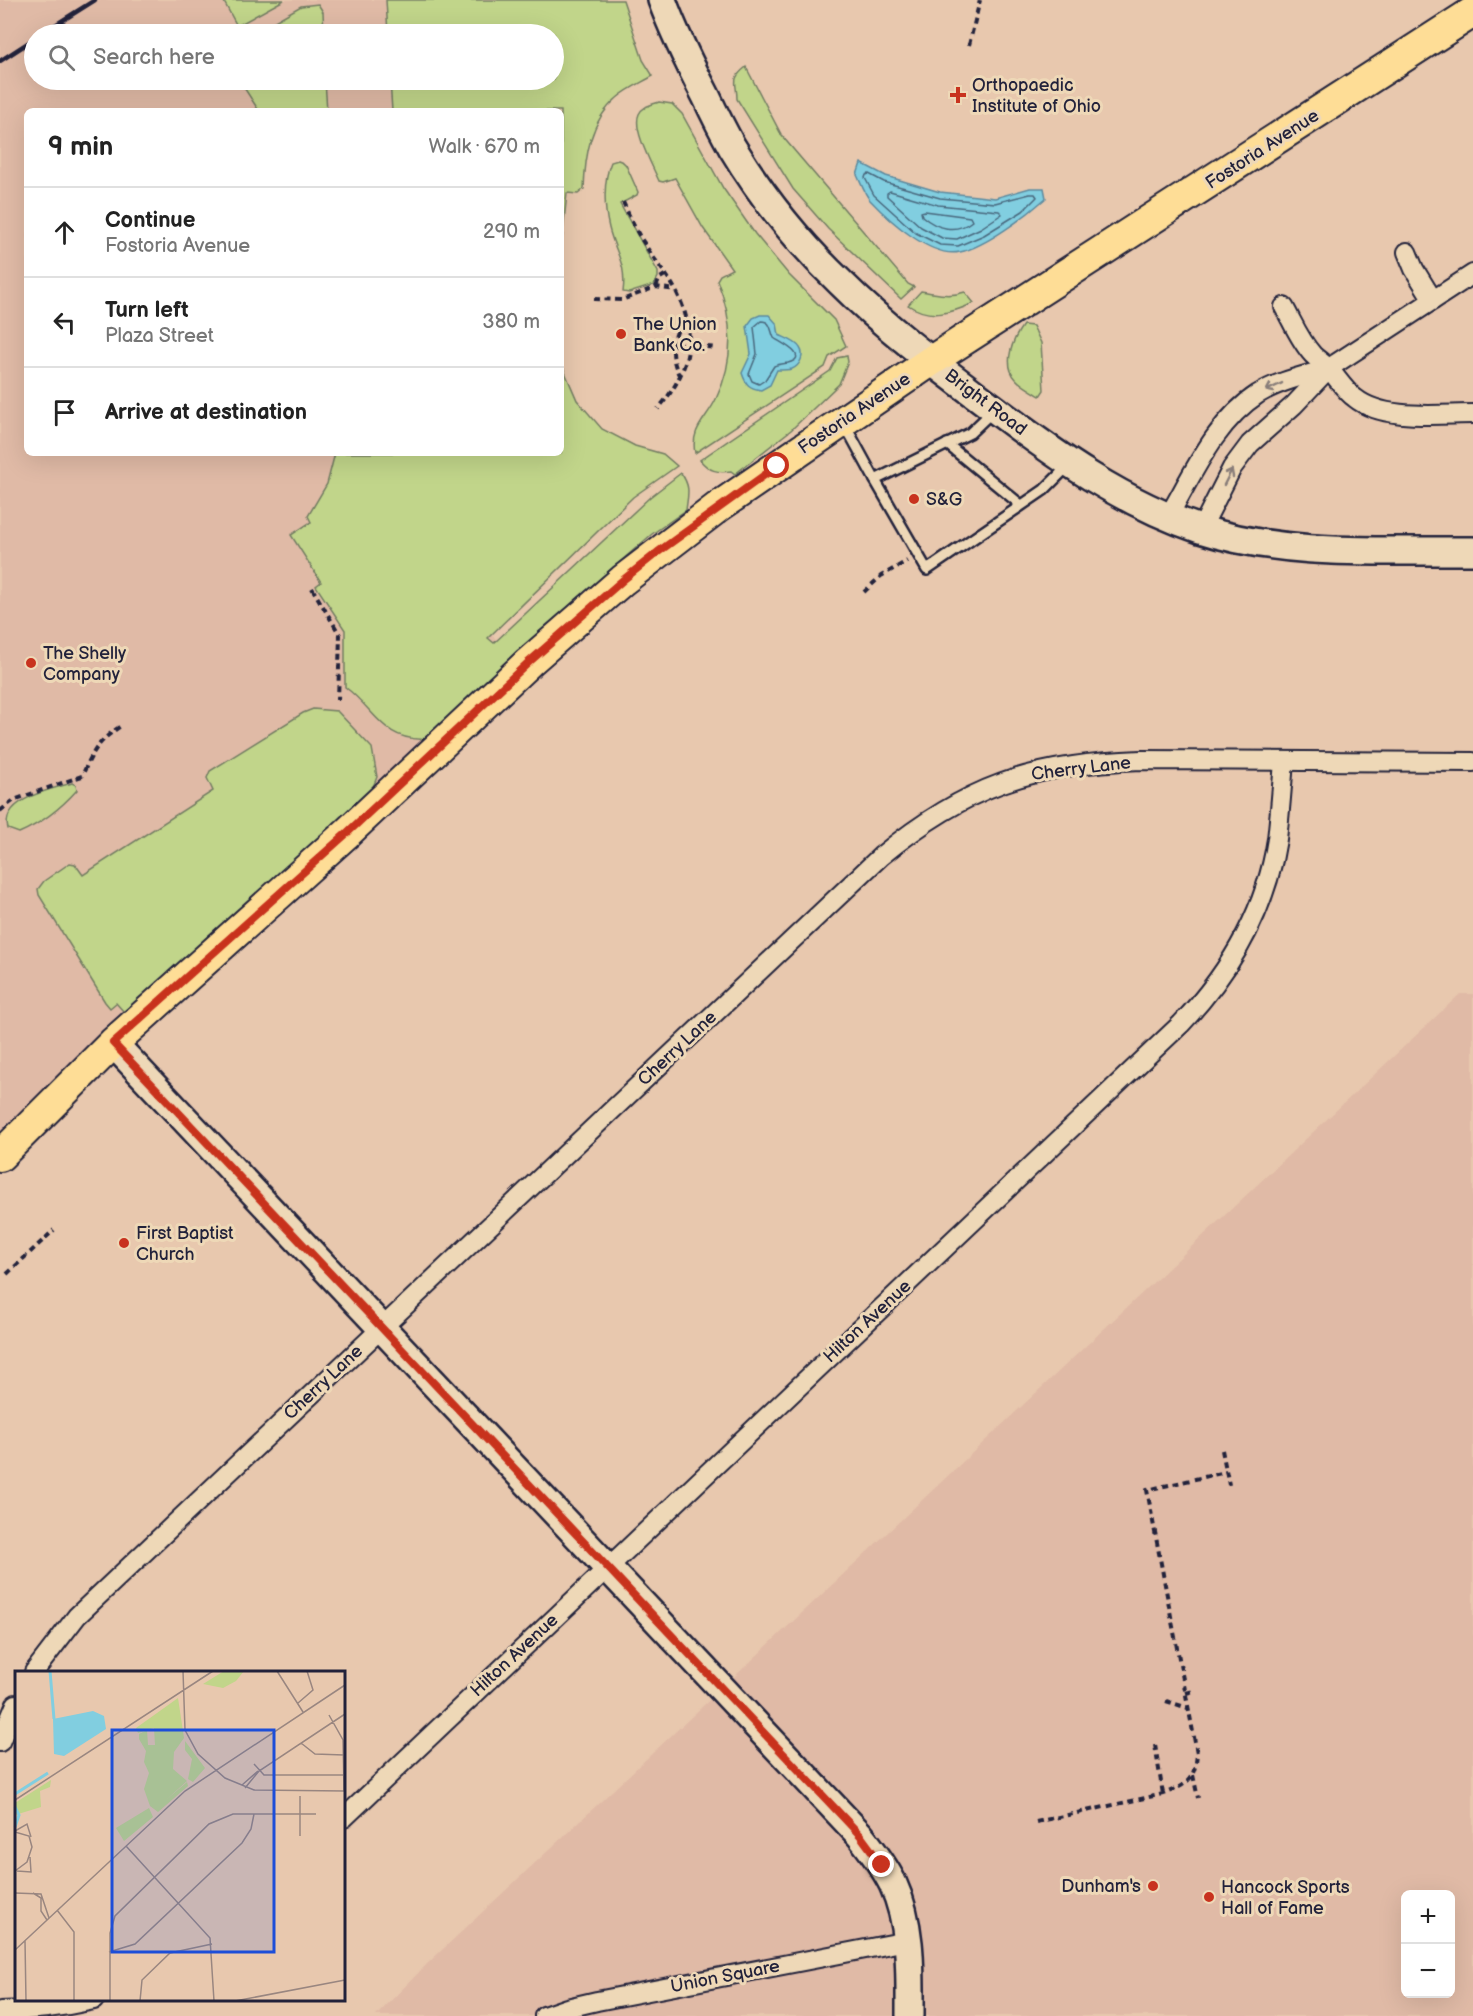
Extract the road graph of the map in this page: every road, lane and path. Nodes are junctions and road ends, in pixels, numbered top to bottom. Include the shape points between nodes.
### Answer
1 (662, 0) edge
2 (980, 0) edge
3 (1473, 12) edge
4 (969, 45) dead end
5 (623, 201) dead end
6 (1407, 252) dead end
7 (1473, 274) edge
8 (665, 275) junction
9 (656, 287) junction
10 (675, 290) junction
11 (594, 299) dead end
12 (1434, 300) junction
13 (1284, 307) dead end
14 (686, 317) junction
15 (665, 342) dead end
16 (673, 344) junction
17 (688, 346) junction
18 (716, 348) dead end
19 (931, 361) junction
20 (1329, 368) junction
21 (680, 378) junction
22 (658, 409) dead end
23 (994, 409) junction
24 (1473, 414) edge
25 (842, 421) junction
26 (947, 444) junction
27 (1070, 464) junction
28 (874, 480) junction
29 (1022, 505) junction
30 (1168, 517) junction
31 (1202, 529) junction
32 (1473, 551) edge
33 (918, 554) junction
34 (312, 588) dead end
35 (864, 592) dead end
36 (338, 700) dead end
37 (122, 726) dead end
38 (1284, 761) junction
39 (1473, 762) edge
40 (0, 811) edge
41 (113, 1043) junction
42 (0, 1156) edge
43 (54, 1230) dead end
44 (7, 1274) dead end
45 (381, 1327) junction
46 (1222, 1450) dead end
47 (1226, 1472) junction
48 (1229, 1485) dead end
49 (607, 1566) junction
50 (35, 1671) edge
51 (1194, 1691) dead end
52 (1186, 1693) junction
53 (1166, 1701) dead end
54 (15, 1706) edge
55 (1189, 1708) junction
56 (0, 1742) edge
57 (1155, 1745) dead end
58 (1193, 1774) junction
59 (1163, 1794) junction
60 (1198, 1798) dead end
61 (345, 1817) edge
62 (1036, 1822) dead end
63 (908, 1941) junction
64 (90, 2001) edge
65 (0, 2011) edge
66 (544, 2016) edge
67 (910, 2016) edge

1 - 19 street, Bright Road via 731,146 768,200 840,283
2 - 4 path
3 - 19 main road, Fostoria Avenue
5 - 8 path
6 - 12 street
7 - 12 street
8 - 9 path
8 - 10 path
9 - 10 path
9 - 11 path via 622,300
10 - 14 path
12 - 20 street
13 - 20 street via 1304,343
14 - 16 path
14 - 17 path
15 - 16 path
16 - 17 path
16 - 21 path via 674,366
17 - 18 path
17 - 21 path
19 - 23 street, Bright Road
19 - 25 main road, Fostoria Avenue
20 - 24 street via 1355,399 1382,411
20 -> 30 street via 1284,381 1258,394 1235,413 1208,448
31 -> 20 street via 1232,468 1250,444
21 - 22 path
23 - 26 lane via 970,433
23 - 27 street, Bright Road
25 - 28 lane
25 - 41 main road, Fostoria Avenue via 718,507 623,580
26 - 28 lane
26 - 29 lane
27 - 29 lane
27 - 30 street, Bright Road
28 - 33 lane
29 - 33 lane via 927,570
30 - 31 street, Bright Road
31 - 32 street, Bright Road via 1284,546
33 - 35 path via 880,576
34 - 36 path via 340,635
37 - 40 path via 104,738 82,776 14,800
38 - 39 street, Cherry Lane
38 - 45 street, Cherry Lane via 1141,760 1066,766 1008,780 928,820 880,856
38 - 49 street, Hilton Avenue via 1276,840 1262,898 1237,953 1201,1002
41 - 42 main road, Fostoria Avenue
41 - 45 street
43 - 44 path
45 - 49 street
45 - 50 street, Cherry Lane via 77,1616
46 - 47 path
47 - 48 path
47 - 52 path via 1147,1490
49 - 61 street, Hilton Avenue
49 - 63 street via 860,1835 893,1883
51 - 52 path
52 - 55 path
53 - 55 path
54 - 56 street
55 - 58 path via 1197,1753
57 - 59 path
58 - 59 path via 1181,1788
58 - 60 path
59 - 62 path
63 - 66 street, Union Square via 597,2001
63 - 67 street
64 - 65 street via 29,2011

